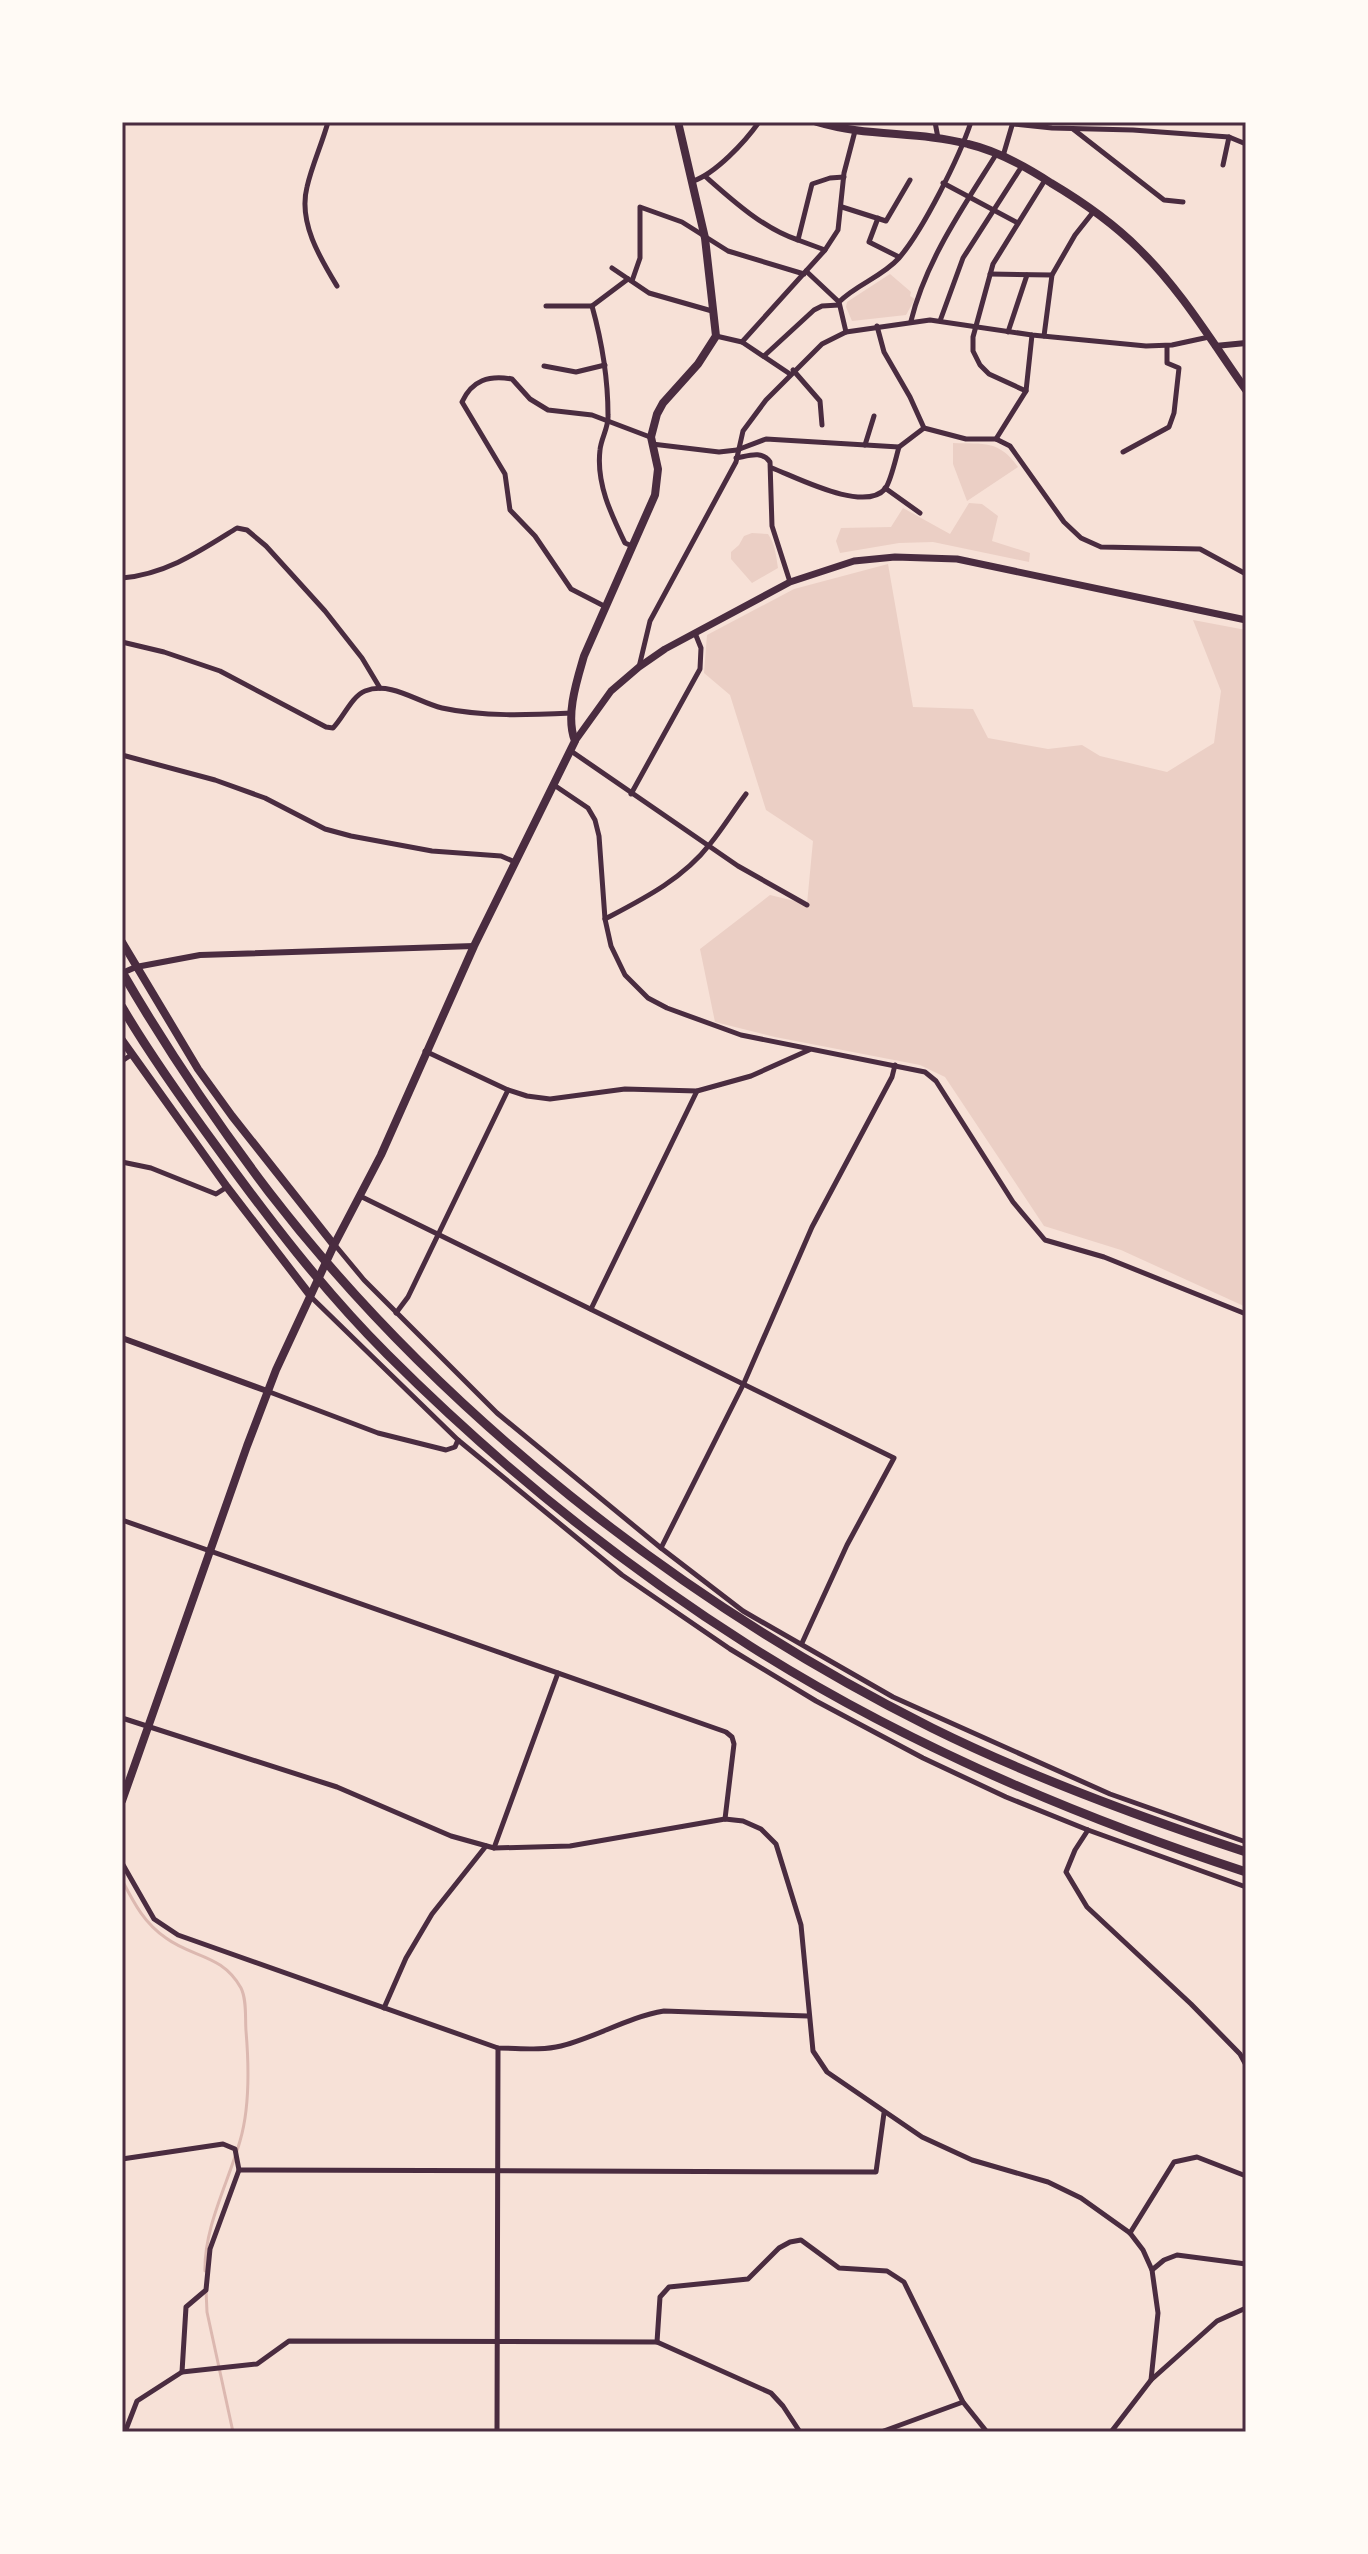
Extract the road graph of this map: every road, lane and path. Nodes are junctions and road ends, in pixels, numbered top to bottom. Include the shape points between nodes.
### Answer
1 (328, 122) edge
2 (678, 122) edge
3 (759, 122) edge
4 (817, 122) edge
5 (935, 122) edge
6 (971, 122) edge
7 (1013, 123) edge
8 (1072, 128) junction
9 (855, 131) junction
10 (1229, 137) junction
11 (938, 138) junction
12 (963, 143) junction
13 (1246, 144) edge
14 (1000, 154) junction
15 (1223, 165) dead end
16 (1022, 166) junction
17 (706, 177) junction
18 (844, 177) junction
19 (1045, 179) junction
20 (910, 180) dead end
21 (693, 181) junction
22 (943, 183) junction
23 (970, 196) junction
24 (1183, 202) dead end
25 (842, 207) junction
26 (995, 209) junction
27 (1094, 211) junction
28 (878, 218) junction
29 (1018, 223) junction
30 (705, 238) junction
31 (798, 240) junction
32 (825, 250) junction
33 (900, 257) junction
34 (612, 268) dead end
35 (805, 272) junction
36 (990, 274) junction
37 (1027, 275) junction
38 (1052, 275) junction
39 (630, 280) junction
40 (337, 286) dead end
41 (839, 303) junction
42 (546, 306) dead end
43 (592, 306) junction
44 (714, 311) junction
45 (911, 321) junction
46 (940, 321) junction
47 (877, 326) junction
48 (974, 327) junction
49 (846, 332) junction
50 (1008, 332) junction
51 (1032, 335) junction
52 (716, 336) junction
53 (1044, 336) junction
54 (742, 342) junction
55 (1212, 342) junction
56 (1246, 343) edge
57 (1167, 346) junction
58 (764, 356) junction
59 (605, 365) junction
60 (544, 366) dead end
61 (791, 372) junction
62 (1246, 390) edge
63 (1026, 391) junction
64 (874, 416) dead end
65 (609, 420) junction
66 (822, 425) dead end
67 (924, 428) junction
68 (996, 439) junction
69 (652, 440) junction
70 (865, 445) junction
71 (899, 447) junction
72 (737, 450) junction
73 (1123, 452) dead end
74 (736, 458) junction
75 (772, 468) junction
76 (885, 488) junction
77 (920, 513) dead end
78 (632, 546) junction
79 (1246, 574) edge
80 (122, 578) edge
81 (790, 582) junction
82 (606, 607) junction
83 (1246, 620) edge
84 (694, 632) junction
85 (122, 642) edge
86 (639, 667) junction
87 (380, 688) junction
88 (573, 713) junction
89 (575, 741) junction
90 (570, 750) junction
91 (122, 755) edge
92 (553, 784) junction
93 (631, 794) junction
94 (746, 794) dead end
95 (709, 846) junction
96 (516, 862) junction
97 (807, 905) dead end
98 (605, 919) junction
99 (122, 942) edge
100 (474, 946) junction
101 (136, 967) junction
102 (122, 973) edge
103 (122, 1007) edge
104 (122, 1040) edge
105 (810, 1049) junction
106 (425, 1051) junction
107 (131, 1055) junction
108 (122, 1061) edge
109 (895, 1065) junction
110 (508, 1090) junction
111 (697, 1091) junction
112 (122, 1162) edge
113 (227, 1187) junction
114 (360, 1196) junction
115 (439, 1234) junction
116 (334, 1245) junction
117 (310, 1295) junction
118 (591, 1309) junction
119 (396, 1313) junction
120 (1246, 1314) edge
121 (122, 1338) edge
122 (744, 1383) junction
123 (267, 1391) junction
124 (458, 1440) junction
125 (122, 1520) edge
126 (661, 1548) junction
127 (210, 1551) junction
128 (802, 1643) junction
129 (558, 1673) junction
130 (122, 1718) edge
131 (148, 1728) junction
132 (122, 1801) edge
133 (725, 1819) junction
134 (1088, 1830) junction
135 (1246, 1842) edge
136 (486, 1846) junction
137 (494, 1848) junction
138 (1246, 1852) edge
139 (122, 1863) edge
140 (1246, 1872) edge
141 (1246, 1887) edge
142 (384, 2008) junction
143 (808, 2016) junction
144 (498, 2048) junction
145 (1246, 2049) edge
146 (1240, 2054) junction
147 (1246, 2065) edge
148 (884, 2113) junction
149 (122, 2159) edge
150 (239, 2170) junction
151 (498, 2172) junction
152 (1246, 2176) edge
153 (1130, 2233) junction
154 (1246, 2264) edge
155 (1152, 2270) junction
156 (1246, 2308) edge
157 (499, 2341) junction
158 (657, 2342) junction
159 (182, 2372) junction
160 (1151, 2380) junction
161 (963, 2402) junction
162 (125, 2432) edge
163 (497, 2432) edge
164 (800, 2432) edge
165 (881, 2432) edge
166 (987, 2432) edge
167 (1111, 2432) edge

1 - 40 street via 306,190 306,217
2 - 21 main road
3 - 17 street
4 - 9 main road
5 - 11 street
6 - 12 street
7 - 8 street
7 - 14 street
8 - 10 street
8 - 24 street via 1164,200
9 - 11 main road
9 - 18 street
10 - 13 street
10 - 15 street
11 - 12 main road
12 - 14 main road
12 - 22 street
14 - 16 main road
14 - 23 street
16 - 19 main road
16 - 26 street
17 - 21 street
17 - 31 street
18 - 25 street
18 - 31 street via 812,184
19 - 27 main road
19 - 29 street
20 - 28 street via 886,221
21 - 30 main road
22 - 23 street
22 - 33 street
23 - 26 street
23 - 45 street via 940,246
25 - 28 street
25 - 32 street via 838,230
26 - 29 street
26 - 46 street via 963,258
27 - 38 street
27 - 55 main road via 1164,276
28 - 33 street via 869,242
29 - 36 street
30 - 35 street via 728,251
30 - 39 street via 682,222 640,207 640,258
30 - 44 main road
31 - 32 street
32 - 35 street
33 - 41 street
34 - 39 street
35 - 41 street
35 - 54 street
36 - 37 street
36 - 48 street
37 - 38 street
37 - 50 street
38 - 53 street
39 - 43 street
39 - 44 street via 649,293
41 - 49 street
41 - 58 street via 814,310
42 - 43 street
43 - 59 street
44 - 52 main road
45 - 46 street
45 - 47 street
46 - 48 street
47 - 49 street
47 - 67 street via 884,352
48 - 50 street
48 - 63 street via 973,351 980,365
49 - 61 street via 822,344
50 - 51 street
51 - 53 street
51 - 63 street
52 - 54 street
52 - 69 main road via 663,403
53 - 57 street
54 - 58 street
55 - 56 street
55 - 57 street
55 - 62 main road
57 - 73 street via 1167,363 1179,368 1169,427
58 - 61 street
59 - 60 street via 576,372
59 - 65 street
61 - 66 street via 820,401
61 - 72 street via 743,431
63 - 68 street
64 - 70 street
65 - 69 street
65 - 78 street via 601,438 601,481 610,513 625,543
65 - 82 street via 548,410 512,379 502,377 468,389 462,402 505,474 510,510 571,589
67 - 68 street via 966,439
67 - 71 street
68 - 79 street via 1010,446 1081,538 1101,547 1200,549
69 - 72 street via 719,452
69 - 78 main road via 658,481
70 - 71 street
70 - 72 street via 766,439
71 - 76 street
72 - 74 street
74 - 75 street via 763,455
74 - 86 street via 650,621
75 - 76 street via 859,498 873,497
75 - 81 street via 772,526
76 - 77 street
78 - 82 main road
80 - 87 street via 168,568 237,528 247,530 325,611
81 - 83 main road via 879,557 957,559
81 - 84 main road
82 - 88 main road via 584,656
84 - 86 main road
84 - 93 street via 701,648 700,669
85 - 87 street via 220,671 326,727 341,720 359,694
86 - 89 main road via 611,691
87 - 88 street via 442,708
88 - 89 main road
89 - 90 main road
90 - 92 main road
90 - 93 street
91 - 96 street via 265,798 325,829
92 - 96 main road
92 - 98 street via 588,808 595,820
93 - 95 street
94 - 95 street
95 - 97 street
95 - 98 street via 676,878
96 - 100 main road
98 - 105 street via 618,963 648,998 741,1035
99 - 101 main road
100 - 101 street via 200,955
100 - 106 main road
101 - 102 street
101 - 116 main road via 198,1069
102 - 138 highway via 270,1193 398,1338 535,1468 689,1585 844,1682 1018,1768
103 - 140 highway via 259,1206 385,1352 604,1545 751,1647 926,1744 1092,1817
104 - 107 main road
105 - 109 street
105 - 111 street via 751,1076
106 - 110 street
106 - 114 main road
107 - 108 street
107 - 113 main road
109 - 120 street via 917,1069 936,1081 1013,1202 1045,1240 1104,1257
109 - 122 street via 812,1227
110 - 111 street via 550,1099 625,1089
110 - 115 street
111 - 118 street
112 - 113 street via 216,1194
113 - 117 main road
114 - 115 street
114 - 116 main road
115 - 118 street
115 - 119 street
116 - 117 main road
116 - 119 street
117 - 123 main road
117 - 124 street
118 - 122 street
119 - 126 street via 497,1413
121 - 123 street
122 - 126 street
122 - 128 street via 894,1458
123 - 124 street via 378,1433 446,1450
123 - 127 main road
124 - 134 street via 622,1575 730,1649 923,1758
125 - 127 street
126 - 128 street via 743,1611
127 - 129 street
127 - 131 main road
128 - 135 street via 893,1697 1110,1794
129 - 133 street via 732,1737
129 - 137 street
130 - 131 street
131 - 132 main road
131 - 136 street via 337,1787
133 - 137 street via 570,1846
133 - 143 street via 761,1829 776,1844 801,1925
134 - 141 street
134 - 146 street via 1066,1872 1087,1907
136 - 137 street
136 - 142 street via 432,1914
139 - 142 street via 154,1919 178,1935
142 - 144 street
143 - 144 street via 664,2011 561,2046
143 - 148 street via 813,2051 827,2072
144 - 151 street
145 - 146 street
146 - 147 street
148 - 151 street via 876,2172
148 - 153 street via 972,2160 1048,2182 1081,2198
149 - 150 street via 223,2144 235,2149
150 - 151 street
150 - 159 street via 210,2249 206,2290 186,2307
151 - 157 street
152 - 153 street via 1197,2157 1174,2162
153 - 155 street
154 - 155 street via 1177,2255
155 - 160 street via 1158,2313
156 - 160 street via 1217,2321
157 - 158 street
157 - 159 street via 289,2341 257,2364
157 - 163 street
158 - 161 street via 660,2297 669,2287 748,2279 779,2248 801,2240 839,2268 887,2271 904,2282
158 - 164 street via 771,2393
159 - 162 street via 137,2401
160 - 167 street
161 - 165 street
161 - 166 street

